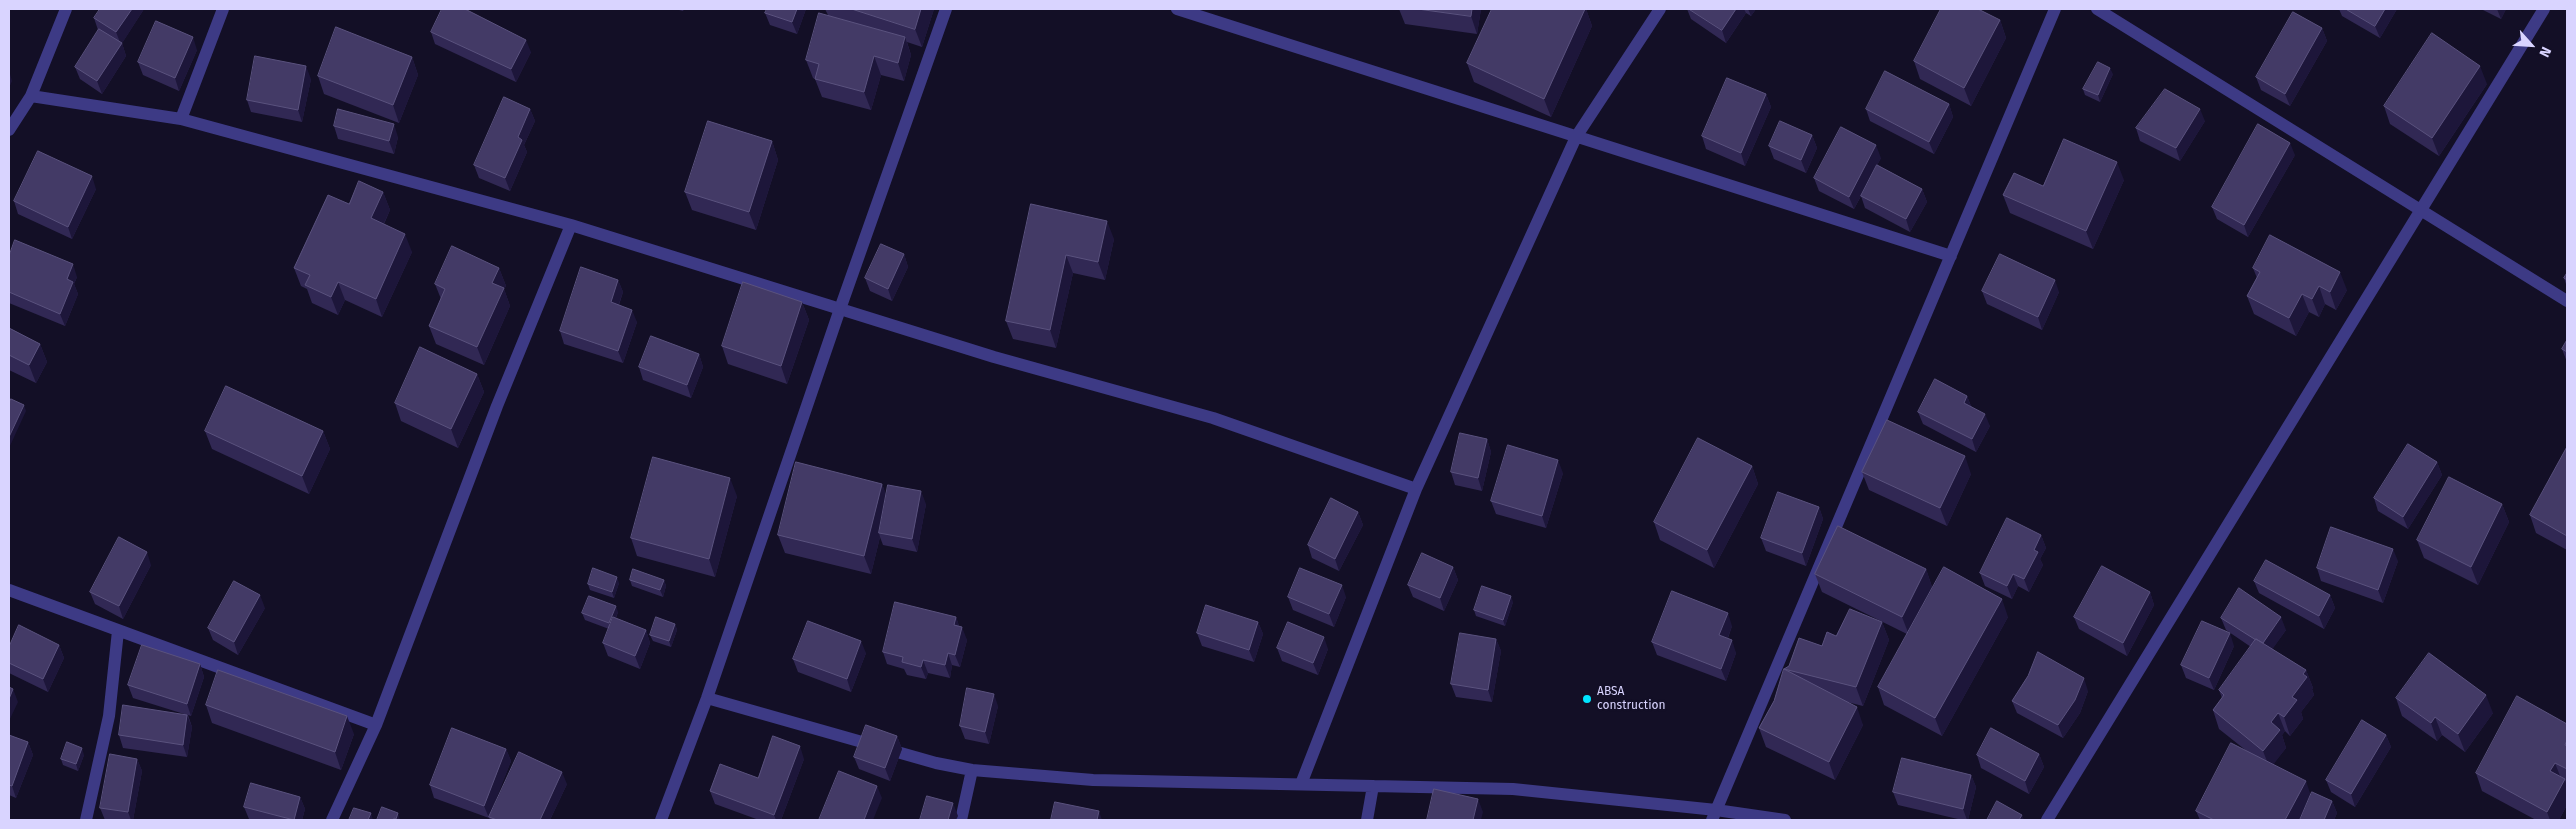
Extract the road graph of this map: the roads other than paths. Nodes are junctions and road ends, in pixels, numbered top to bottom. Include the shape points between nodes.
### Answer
1 (66, 9) edge
2 (223, 9) edge
3 (946, 9) edge
4 (1177, 9) edge
5 (1660, 9) edge
6 (2055, 9) edge
7 (2097, 9) edge
8 (2544, 9) edge
9 (31, 96) junction
10 (181, 119) junction
11 (10, 127) edge
12 (1576, 137) junction
13 (2422, 210) junction
14 (571, 225) junction
15 (1951, 256) junction
16 (2567, 301) edge
17 (840, 309) junction
18 (1416, 489) junction
19 (9, 590) edge
20 (118, 631) junction
21 (707, 698) junction
22 (376, 725) junction
23 (972, 770) junction
24 (1300, 784) junction
25 (1373, 786) junction
26 (1714, 815) edge
27 (86, 820) edge
28 (332, 820) edge
29 (660, 820) edge
30 (961, 820) edge
31 (1367, 820) edge
32 (1785, 820) edge
33 (2047, 820) edge

1 - 9 street
2 - 10 street
3 - 17 street
4 - 12 street
5 - 12 street
6 - 15 street
7 - 13 street
8 - 13 street
9 - 10 street
9 - 11 street
10 - 14 street
12 - 15 street
12 - 18 street
13 - 16 street
13 - 33 street
14 - 17 street
14 - 22 street via 496,406
15 - 26 street
17 - 18 street via 994,357 1213,418
17 - 21 street
18 - 24 street
19 - 20 street
20 - 22 street
20 - 27 street via 109,716
21 - 23 street via 936,763
21 - 29 street
22 - 28 street
23 - 24 street via 1093,780
23 - 30 street
24 - 25 street
25 - 26 street via 1514,789
25 - 31 street
26 - 32 street

